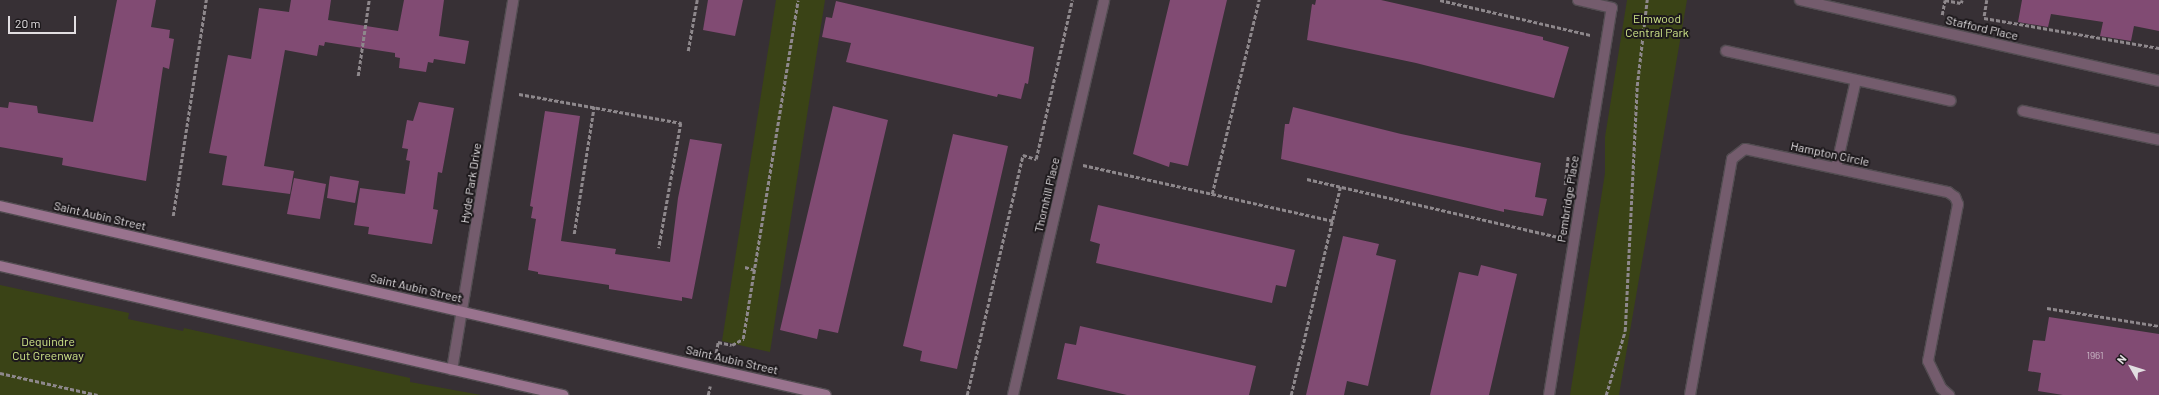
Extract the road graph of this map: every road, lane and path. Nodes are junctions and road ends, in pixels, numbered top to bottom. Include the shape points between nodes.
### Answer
1 (206, 0) edge
2 (369, 0) edge
3 (513, 0) edge
4 (697, 0) edge
5 (798, 0) edge
6 (1072, 0) edge
7 (1104, 0) edge
8 (1259, 0) edge
9 (1440, 0) edge
10 (1578, 0) edge
11 (1647, 0) edge
12 (1800, 0) edge
13 (1945, 0) edge
14 (1962, 0) edge
15 (1987, 0) edge
16 (1591, 35) dead end
17 (2159, 48) edge
18 (688, 51) dead end
19 (1726, 51) dead end
20 (358, 76) dead end
21 (1856, 80) junction
22 (2159, 81) edge
23 (519, 94) dead end
24 (1950, 101) dead end
25 (594, 107) junction
26 (2023, 111) dead end
27 (2159, 140) edge
28 (1568, 156) dead end
29 (1081, 164) dead end
30 (1836, 168) junction
31 (1308, 179) dead end
32 (1340, 187) junction
33 (1563, 193) dead end
34 (1212, 194) junction
35 (0, 206) edge
36 (173, 216) dead end
37 (1334, 221) junction
38 (1558, 230) dead end
39 (574, 234) dead end
40 (659, 248) dead end
41 (0, 266) edge
42 (745, 267) dead end
43 (755, 270) junction
44 (2047, 308) dead end
45 (463, 313) junction
46 (2159, 326) edge
47 (716, 352) dead end
48 (452, 370) junction
49 (0, 372) edge
50 (710, 386) dead end
51 (98, 395) edge
52 (563, 395) edge
53 (708, 395) edge
54 (826, 395) edge
55 (967, 395) edge
56 (1013, 395) edge
57 (1291, 395) edge
58 (1549, 395) edge
59 (1606, 395) edge
60 (1690, 395) edge
61 (1949, 395) edge

1 - 36 path
2 - 20 path
3 - 45 street, Hyde Park Drive
4 - 18 path
5 - 43 path
6 - 55 path via 1036,159 1023,154
7 - 56 street, Thornhill Place
8 - 34 path
9 - 16 path
10 - 58 street, Pembridge Place via 1612,8
11 - 59 path via 1637,86 1625,331
12 - 22 street, Stafford Place
13 - 14 path via 1961,3
15 - 17 path via 1984,18
19 - 21 street
21 - 24 street
21 - 30 street
23 - 25 path
25 - 39 path
25 - 40 path via 681,123
26 - 27 street
28 - 33 path
29 - 34 path
30 - 60 street, Hampton Circle via 1745,149 1732,160
30 - 61 street, Hampton Circle via 1948,192 1955,197 1958,204 1928,361 1941,388
31 - 32 path
32 - 37 path
32 - 38 path via 1558,238
34 - 37 path
35 - 45 main road, Saint Aubin Street
37 - 57 path
41 - 48 main road
42 - 43 path
43 - 47 path via 743,339 732,345 718,342
44 - 46 path
45 - 48 street, Hyde Park Drive
45 - 54 main road, Saint Aubin Street
48 - 52 main road
49 - 51 path
50 - 53 path

